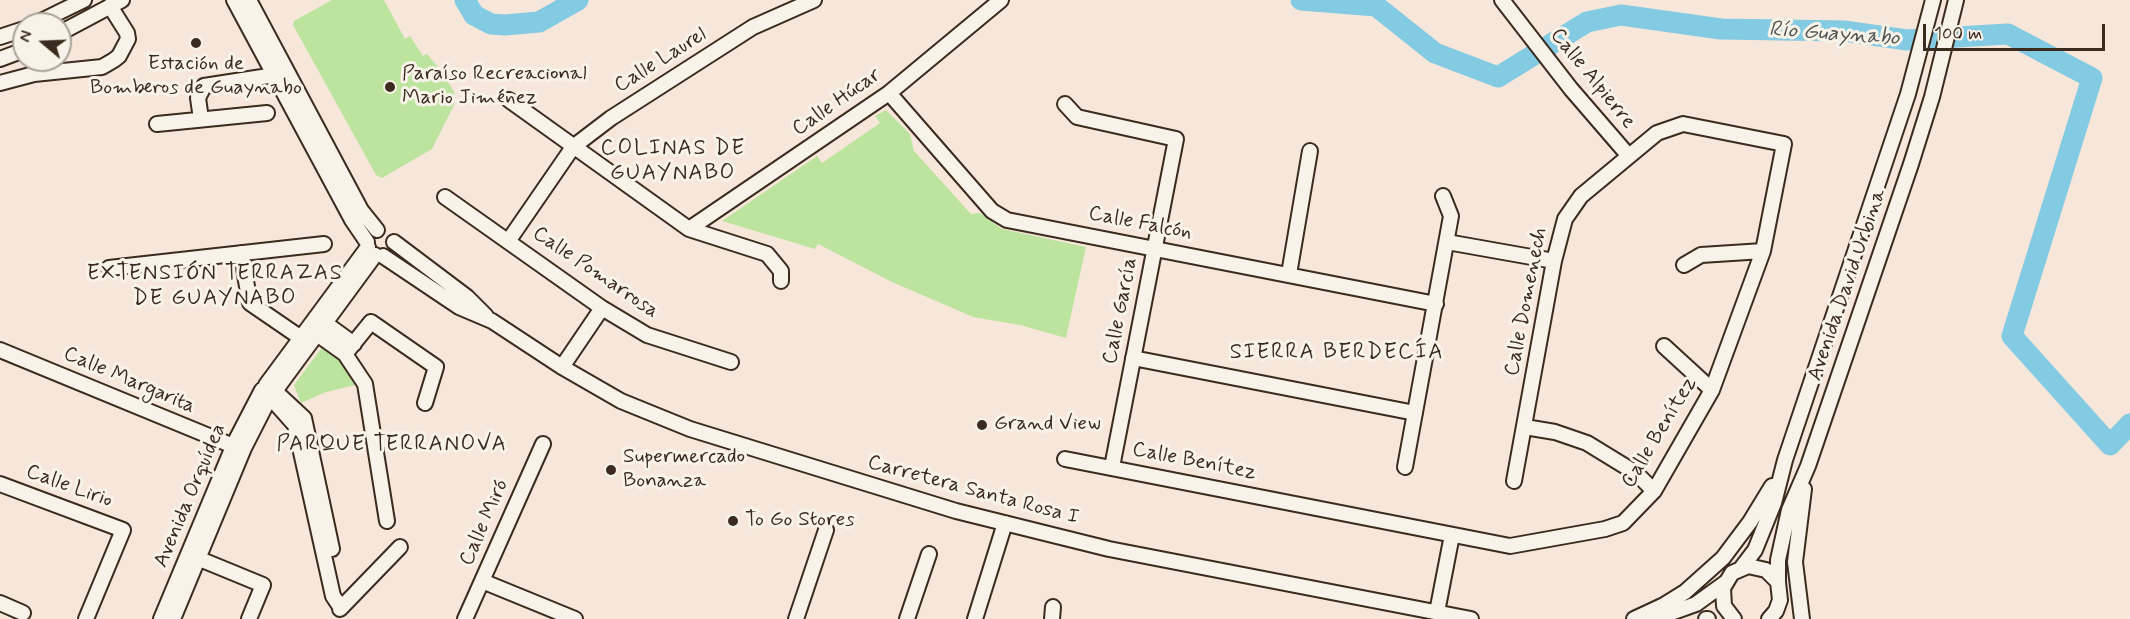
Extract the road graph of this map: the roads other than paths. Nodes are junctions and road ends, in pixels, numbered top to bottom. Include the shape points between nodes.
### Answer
1 (84, 0) edge
2 (814, 0) edge
3 (1001, 0) edge
4 (1502, 0) edge
5 (1933, 0) edge
6 (1956, 0) edge
7 (237, 1) edge
8 (116, 3) edge
9 (60, 12) edge
10 (72, 27) edge
11 (275, 75) junction
12 (0, 83) edge
13 (890, 93) junction
14 (509, 100) dead end
15 (1065, 104) dead end
16 (267, 113) dead end
17 (201, 119) junction
18 (157, 124) dead end
19 (573, 147) junction
20 (1310, 151) dead end
21 (1628, 155) junction
22 (1443, 196) dead end
23 (445, 197) dead end
24 (377, 230) junction
25 (689, 230) junction
26 (509, 240) junction
27 (394, 242) junction
28 (1447, 242) junction
29 (324, 244) dead end
30 (1155, 248) junction
31 (373, 250) junction
32 (1763, 251) junction
33 (241, 253) junction
34 (1554, 261) junction
35 (1684, 265) dead end
36 (109, 268) dead end
37 (1289, 274) junction
38 (781, 281) dead end
39 (1436, 304) junction
40 (602, 308) junction
41 (492, 321) junction
42 (321, 328) junction
43 (301, 338) junction
44 (1664, 346) dead end
45 (350, 349) junction
46 (0, 350) edge
47 (1133, 358) junction
48 (731, 362) dead end
49 (562, 367) junction
50 (1712, 390) junction
51 (268, 391) junction
52 (425, 402) dead end
53 (1415, 413) junction
54 (1525, 427) junction
55 (543, 444) dead end
56 (238, 449) junction
57 (1065, 459) dead end
58 (1785, 460) junction
59 (1405, 466) dead end
60 (1809, 466) junction
61 (1112, 467) junction
62 (1514, 481) dead end
63 (0, 484) edge
64 (1654, 491) junction
65 (387, 521) dead end
66 (1005, 523) junction
67 (826, 530) dead end
68 (1452, 535) junction
69 (400, 547) dead end
70 (929, 554) dead end
71 (193, 557) junction
72 (1742, 567) junction
73 (482, 581) junction
74 (1778, 582) junction
75 (1725, 583) junction
76 (1780, 600) junction
77 (0, 603) edge
78 (1409, 606) junction
79 (340, 611) edge
80 (1437, 612) junction
81 (23, 613) dead end
82 (86, 619) edge
83 (161, 619) edge
84 (173, 619) edge
85 (249, 619) edge
86 (465, 619) edge
87 (575, 619) edge
88 (796, 619) edge
89 (907, 619) edge
90 (975, 619) edge
91 (1419, 619) edge
92 (1471, 619) edge
93 (1634, 619) edge
94 (1654, 619) edge
95 (1734, 619) edge
96 (1769, 619) edge
97 (1786, 619) edge
98 (1802, 619) edge

1 - 9 street
2 - 19 street, Calle Laurel via 753,27 611,118
3 - 13 street, Calle Húcar
4 - 21 street, Calle Alpierre
5 - 58 street, Avenida David Urbina via 1908,94
6 - 60 street, Avenida David Urbina via 1932,97
7 - 11 street, Carretera Santa Rosa I
7 - 24 street, Carretera Santa Rosa I via 361,210
8 - 10 street
8 - 12 street via 128,39 114,60 102,67 34,74
11 - 17 street via 204,86 198,98
11 - 31 street, Carretera Santa Rosa I via 352,220
13 - 25 street, Calle Húcar
13 - 30 street, Calle Falcón via 992,211 1007,220
14 - 19 street
15 - 30 street, Calle García via 1077,117 1176,139
16 - 17 street
17 - 18 street
19 - 25 street
19 - 26 street, Calle Laurel
20 - 37 street
21 - 32 street, Calle Benítez via 1657,133 1683,124 1784,144
21 - 34 street, Calle Domenech via 1565,219
22 - 28 street via 1451,216
23 - 26 street, Calle Pomarrosa
24 - 27 street via 390,233
24 - 31 street via 369,236
25 - 38 street via 767,254 781,271
26 - 40 street, Calle Pomarrosa
27 - 31 street via 392,250
27 - 41 street, Carretera Santa Rosa I
28 - 34 street
28 - 39 street
29 - 33 street
30 - 37 street, Calle Falcón
30 - 47 street, Calle García
31 - 41 street, Carretera Santa Rosa I via 459,308
31 - 42 street, Avenida Orquídea
31 - 43 street, Avenida Orquídea
32 - 35 street via 1701,255
32 - 50 street, Calle Benítez
33 - 36 street
33 - 43 street via 250,303
34 - 54 street, Calle Domenech
37 - 39 street, Calle Falcón
39 - 53 street
40 - 48 street, Calle Pomarrosa via 647,335
40 - 49 street
41 - 49 street, Carretera Santa Rosa I
42 - 45 street
42 - 51 street, Avenida Orquídea
43 - 51 street, Avenida Orquídea
44 - 50 street
45 - 52 street via 371,322 436,367
45 - 65 street via 365,384
46 - 56 street, Calle Margarita
47 - 53 street
47 - 61 street, Calle García
49 - 66 street, Carretera Santa Rosa I via 621,401 690,429
50 - 64 street, Calle Benítez
51 - 56 street, Avenida Orquídea
51 - 79 street via 297,410 306,423 341,592
53 - 59 street
54 - 62 street, Calle Domenech
54 - 64 street via 1587,443 1636,473
55 - 73 street, Calle Miró
56 - 71 street, Avenida Orquídea
57 - 61 street, Calle Benítez
58 - 72 street, Avenida David Urbina via 1762,535
58 - 93 street via 1764,500 1723,558 1685,592
60 - 74 street, Avenida David Urbina via 1789,510 1778,560
60 - 98 street via 1796,539
61 - 68 street, Calle Benítez
63 - 82 street, Calle Lirio via 123,530
64 - 68 street, Calle Benítez via 1632,517 1605,529 1510,546
66 - 78 street, Carretera Santa Rosa I via 1109,549
66 - 90 street
67 - 88 street
68 - 80 street
69 - 79 street
70 - 89 street
71 - 83 street, Avenida Orquídea
71 - 84 street, Avenida Orquídea
71 - 85 street via 263,585
72 - 74 street via 1760,567
72 - 75 street, Avenida David Urbina
73 - 86 street, Calle Miró
73 - 87 street
74 - 76 street, Avenida David Urbina
75 - 94 street via 1684,610
75 - 95 street via 1722,600
76 - 96 street
76 - 97 street, Avenida David Urbina
77 - 81 street
78 - 80 street, Carretera Santa Rosa I
78 - 91 street
80 - 92 street, Carretera Santa Rosa I

